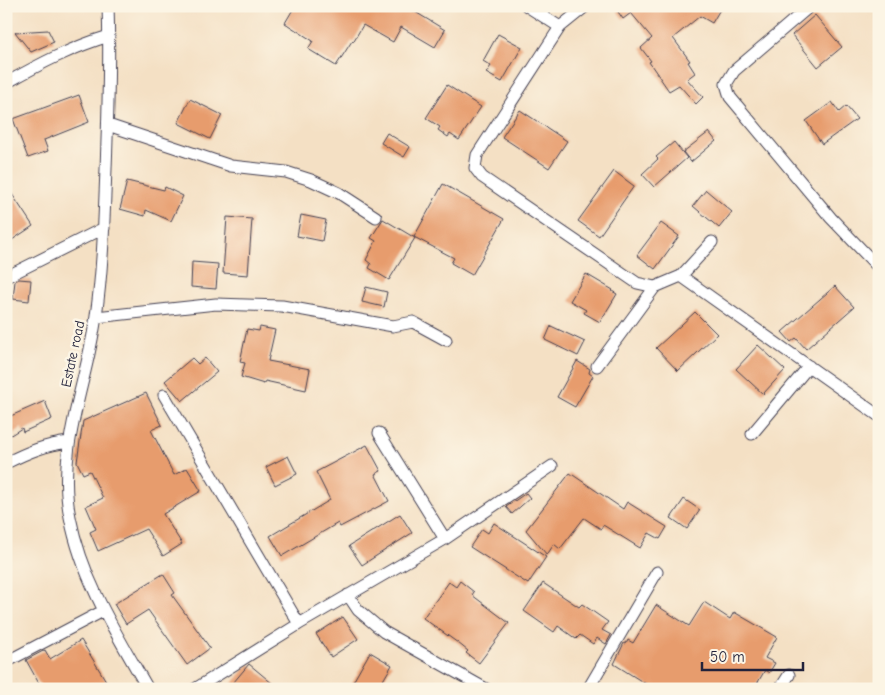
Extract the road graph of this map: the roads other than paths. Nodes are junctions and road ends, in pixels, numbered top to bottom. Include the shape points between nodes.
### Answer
1 (108, 6) edge
2 (527, 6) edge
3 (586, 6) edge
4 (810, 6) edge
5 (560, 27) junction
6 (110, 36) junction
7 (6, 83) edge
8 (108, 125) junction
9 (376, 217) dead end
10 (104, 228) junction
11 (712, 242) dead end
12 (879, 268) edge
13 (681, 276) junction
14 (6, 277) edge
15 (655, 287) junction
16 (96, 317) junction
17 (446, 340) dead end
18 (597, 366) dead end
19 (810, 366) junction
20 (164, 395) dead end
21 (879, 416) edge
22 (379, 433) dead end
23 (752, 434) dead end
24 (69, 442) junction
25 (6, 463) edge
26 (552, 466) dead end
27 (445, 539) junction
28 (657, 572) dead end
29 (348, 595) junction
30 (103, 611) junction
31 (299, 624) junction
32 (6, 662) edge
33 (788, 675) dead end
34 (148, 689) edge
35 (195, 689) edge
36 (486, 689) edge
37 (588, 689) edge
38 (780, 689) edge

1 - 6 street, Estate road
2 - 5 street
3 - 5 street
4 - 12 street via 734,71 726,84 730,97 831,218
5 - 15 street via 478,155 475,168 482,177 637,283
6 - 7 street via 57,55
6 - 8 street, Estate road
8 - 9 street via 231,166 286,172 311,180 339,193
8 - 10 street, Estate road
10 - 14 street
10 - 16 street, Estate road
11 - 13 street
13 - 15 street
13 - 19 street
15 - 18 street
16 - 17 street via 216,304 282,306 393,326 413,322
16 - 24 street, Estate road
19 - 21 street
19 - 23 street
20 - 31 street
22 - 27 street
24 - 25 street via 51,444
24 - 30 street, Estate road via 65,476 70,517 79,551
26 - 27 street
27 - 29 street
28 - 37 street
29 - 31 street
29 - 36 street via 358,610 384,632
30 - 32 street
30 - 34 street, Estate road
31 - 35 street
33 - 38 street

